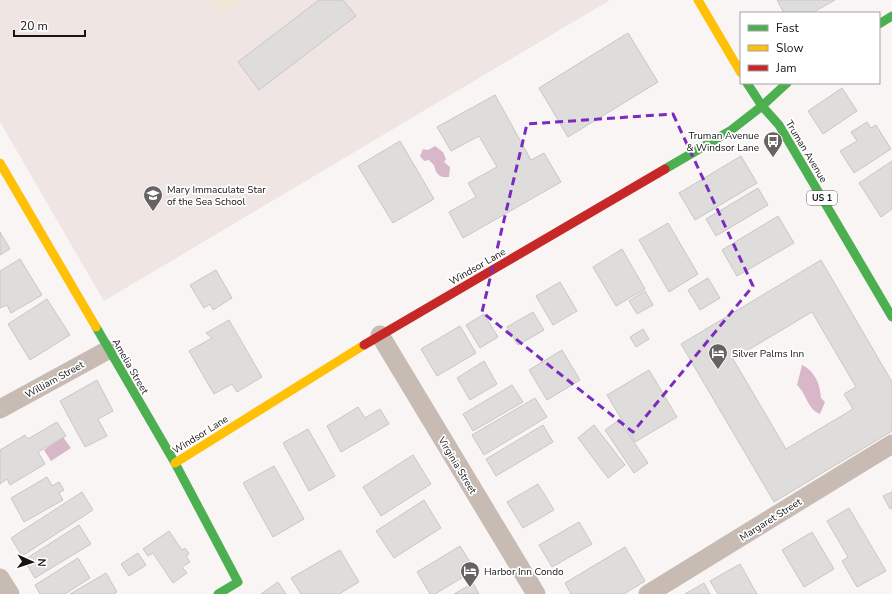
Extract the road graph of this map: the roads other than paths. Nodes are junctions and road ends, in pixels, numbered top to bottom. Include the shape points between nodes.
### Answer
1 (698, 0) edge
2 (892, 16) edge
3 (880, 23) edge
4 (740, 71) edge
5 (748, 84) edge
6 (786, 84) edge
7 (762, 106) junction
8 (0, 162) edge
9 (892, 317) edge
10 (380, 335) junction
11 (108, 350) junction
12 (0, 409) edge
13 (892, 444) edge
14 (175, 462) junction
15 (0, 578) edge
16 (10, 594) edge
17 (218, 594) edge
18 (536, 594) edge
19 (648, 594) edge

1 - 4 street
2 - 3 street
5 - 7 street, Truman Avenue / US 1
6 - 7 street, Windsor Lane
7 - 9 street, Truman Avenue / US 1 via 779,125
7 - 10 street, Windsor Lane via 730,131
8 - 11 street, Amelia Street
10 - 14 street, Windsor Lane
10 - 18 street, Virginia Street
11 - 12 street, William Street
11 - 14 street, Amelia Street
13 - 19 street, Margaret Street
14 - 17 street, Amelia Street via 238,582
15 - 16 street

